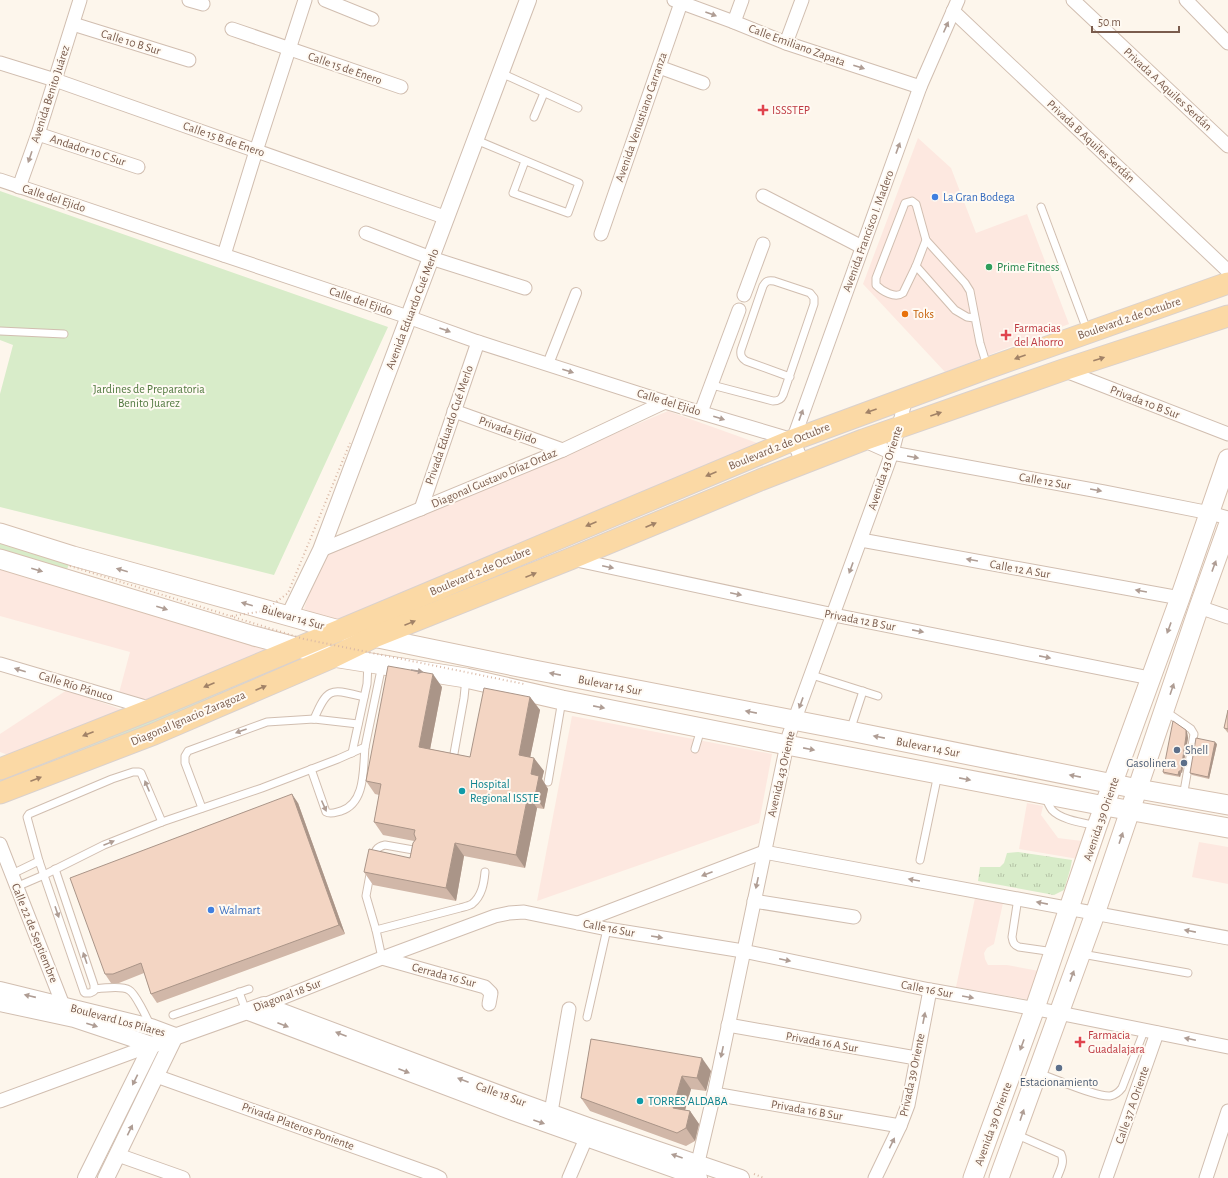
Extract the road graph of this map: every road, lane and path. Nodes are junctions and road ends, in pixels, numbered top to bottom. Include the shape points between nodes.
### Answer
1 (80, 0) edge
2 (189, 0) edge
3 (325, 0) edge
4 (528, 0) edge
5 (742, 0) edge
6 (802, 0) edge
7 (1073, 0) edge
8 (1186, 0) edge
9 (301, 1) edge
10 (679, 1) edge
11 (203, 4) dead end
12 (956, 6) edge
13 (372, 19) dead end
14 (734, 22) junction
15 (73, 24) junction
16 (232, 29) dead end
17 (786, 43) junction
18 (1228, 43) edge
19 (289, 48) junction
20 (189, 60) dead end
21 (0, 63) edge
22 (659, 67) junction
23 (501, 73) junction
24 (55, 80) junction
25 (703, 83) dead end
26 (920, 87) junction
27 (401, 88) dead end
28 (544, 93) junction
29 (578, 108) dead end
30 (534, 117) dead end
31 (38, 134) junction
32 (476, 140) junction
33 (1228, 146) edge
34 (256, 151) junction
35 (525, 161) junction
36 (138, 167) dead end
37 (0, 180) edge
38 (19, 187) junction
39 (762, 196) dead end
40 (1041, 207) dead end
41 (447, 218) junction
42 (366, 233) dead end
43 (601, 234) dead end
44 (926, 240) junction
45 (763, 244) dead end
46 (862, 247) junction
47 (224, 255) junction
48 (431, 258) junction
49 (916, 266) junction
50 (1228, 271) edge
51 (1228, 283) edge
52 (524, 288) dead end
53 (576, 293) dead end
54 (744, 295) dead end
55 (739, 310) dead end
56 (1228, 316) edge
57 (408, 317) junction
58 (974, 318) junction
59 (0, 331) edge
60 (1087, 332) junction
61 (64, 334) dead end
62 (478, 342) junction
63 (548, 364) junction
64 (988, 368) junction
65 (1063, 370) junction
66 (790, 377) junction
67 (712, 385) junction
68 (906, 398) junction
69 (665, 402) junction
70 (454, 410) junction
71 (701, 412) junction
72 (899, 427) junction
73 (1228, 434) edge
74 (792, 440) junction
75 (863, 440) junction
76 (350, 442) dead end
77 (563, 450) junction
78 (892, 453) junction
79 (1228, 459) edge
80 (803, 464) junction
81 (420, 509) junction
82 (1210, 513) junction
83 (1228, 518) edge
84 (1228, 526) edge
85 (0, 533) edge
86 (861, 540) junction
87 (321, 550) junction
88 (0, 559) edge
89 (570, 559) junction
90 (70, 566) dead end
91 (1180, 598) junction
92 (1199, 608) junction
93 (834, 615) junction
94 (231, 616) junction
95 (289, 616) junction
96 (1228, 617) edge
97 (339, 630) junction
98 (374, 637) junction
99 (296, 648) junction
100 (333, 657) junction
101 (0, 664) edge
102 (375, 664) junction
103 (812, 675) junction
104 (466, 678) junction
105 (1150, 678) junction
106 (524, 684) dead end
107 (863, 692) junction
108 (878, 696) dead end
109 (364, 697) junction
110 (562, 700) junction
111 (152, 709) junction
112 (1164, 711) junction
113 (314, 719) junction
114 (795, 720) junction
115 (358, 724) junction
116 (702, 727) junction
117 (850, 731) junction
118 (787, 745) junction
119 (365, 747) junction
120 (695, 749) dead end
121 (352, 753) junction
122 (453, 759) edge
123 (6, 763) edge
124 (310, 769) junction
125 (938, 774) junction
126 (548, 782) dead end
127 (1113, 784) junction
128 (1138, 789) junction
129 (0, 793) edge
130 (1044, 794) junction
131 (1183, 797) junction
132 (1228, 805) edge
133 (1104, 806) junction
134 (202, 808) junction
135 (1131, 810) junction
136 (162, 822) junction
137 (1097, 826) junction
138 (1228, 828) edge
139 (0, 844) edge
140 (420, 851) edge
141 (764, 852) junction
142 (920, 860) dead end
143 (39, 861) junction
144 (54, 869) junction
145 (485, 872) dead end
146 (12, 874) junction
147 (44, 875) junction
148 (16, 887) junction
149 (1018, 898) junction
150 (754, 901) junction
151 (1070, 908) junction
152 (1095, 914) junction
153 (854, 916) dead end
154 (578, 923) junction
155 (607, 929) junction
156 (376, 930) junction
157 (1228, 938) edge
158 (743, 951) junction
159 (1055, 952) junction
160 (1080, 953) junction
161 (382, 958) junction
162 (1188, 974) dead end
163 (95, 988) junction
164 (249, 989) dead end
165 (0, 990) edge
166 (930, 990) junction
167 (239, 992) junction
168 (0, 1003) edge
169 (489, 1004) dead end
170 (63, 1005) junction
171 (264, 1005) junction
172 (16, 1006) junction
173 (1035, 1008) junction
174 (569, 1009) dead end
175 (246, 1011) junction
176 (0, 1012) edge
177 (1059, 1013) junction
178 (173, 1015) dead end
179 (587, 1017) dead end
180 (74, 1019) junction
181 (728, 1025) junction
182 (151, 1027) junction
183 (1151, 1032) junction
184 (175, 1036) junction
185 (152, 1045) junction
186 (1228, 1047) edge
187 (916, 1058) junction
188 (1036, 1072) junction
189 (156, 1076) junction
190 (714, 1094) junction
191 (0, 1102) edge
192 (514, 1106) junction
193 (1228, 1111) edge
194 (551, 1112) junction
195 (900, 1126) junction
196 (588, 1132) junction
197 (1015, 1134) junction
198 (118, 1155) junction
199 (698, 1170) edge
200 (671, 1173) edge
201 (86, 1178) edge
202 (106, 1178) edge
203 (183, 1178) edge
204 (440, 1178) edge
205 (569, 1178) edge
206 (741, 1178) edge
207 (875, 1178) edge
208 (973, 1178) edge
209 (999, 1178) edge
210 (1057, 1178) edge
211 (1106, 1178) edge
212 (1206, 1178) edge

1 - 15 street, Avenida Benito Juárez
2 - 11 street
3 - 13 street
4 - 23 street, Avenida Eduardo Cué Merlo
5 - 14 street
6 - 17 street
7 - 33 street, Privada A Aquiles Serdán
8 - 18 street
9 - 19 street
10 -> 14 street, Calle Emiliano Zapata
10 - 22 street, Avenida Venustiano Carranza
26 -> 12 street, Avenida Francisco I. Madero
12 - 50 street, Privada B Aquiles Serdán
14 - 17 street, Calle Emiliano Zapata
15 - 20 street, Calle 10 B Sur
15 - 24 street, Avenida Benito Juárez
16 - 19 street, Calle 15 de Enero
17 -> 26 street, Calle Emiliano Zapata
19 - 27 street, Calle 15 de Enero
19 - 34 street
21 - 24 street, Calle 15 B de Enero
22 - 25 street
22 - 43 street, Avenida Venustiano Carranza
23 - 28 lane
23 - 32 street, Avenida Eduardo Cué Merlo
24 - 31 street, Avenida Benito Juárez
24 - 34 street, Calle 15 B de Enero
46 -> 26 street, Avenida Francisco I. Madero
28 - 29 lane
28 - 30 lane
31 - 36 street, Andador 10 C Sur
31 -> 38 street, Avenida Benito Juárez
32 - 35 lane
32 - 41 street, Avenida Eduardo Cué Merlo
34 - 41 street, Calle 15 B de Enero
34 - 47 street
35 - 35 lane via 579,183 568,213 513,193
37 - 38 street, Calle del Ejido
38 - 47 street, Calle del Ejido
39 - 46 street
40 - 60 lane
41 - 48 street, Avenida Eduardo Cué Merlo
42 - 48 street
44 - 49 lane
44 - 49 lane via 916,204 912,201 905,203 876,278 876,286 894,296 900,295
44 - 58 lane via 970,291
45 - 54 street
74 -> 46 street, Avenida Francisco I. Madero
47 - 57 street, Calle del Ejido
48 - 52 street
48 - 57 street, Avenida Eduardo Cué Merlo
49 - 58 lane via 955,310
51 - 60 main road, Boulevard 2 de Octubre
53 - 63 street
55 - 67 street
65 -> 56 main road, Boulevard 2 de Octubre
57 -> 62 street, Calle del Ejido
57 - 87 street, Avenida Eduardo Cué Merlo
58 - 64 lane
59 - 61 lane
60 -> 64 main road, Boulevard 2 de Octubre
62 - 63 street, Calle del Ejido
62 - 70 street, Privada Eduardo Cué Merlo
63 -> 69 street, Calle del Ejido
64 - 68 main road, Boulevard 2 de Octubre
72 -> 65 main road, Boulevard 2 de Octubre
65 - 73 street, Privada 10 B Sur
66 - 66 lane via 814,298 810,294 769,280 763,286 740,355 746,361
66 - 67 lane via 781,399 777,401
67 - 71 street
68 - 72 street, Avenida 43 Oriente
68 -> 74 main road, Boulevard 2 de Octubre
69 - 71 street, Calle del Ejido
69 - 77 street, Diagonal Gustavo Díaz Ordaz
70 - 77 street, Privada Ejido
70 - 81 street, Privada Eduardo Cué Merlo
71 -> 74 street, Calle del Ejido
72 - 75 main road, Boulevard 2 de Octubre
72 - 78 street, Avenida 43 Oriente
74 - 80 street
74 -> 97 main road, Boulevard 2 de Octubre
75 - 78 street, Calle 12 Sur
75 - 80 main road, Boulevard 2 de Octubre
76 - 94 path, bridge via 288,593 264,611
77 - 81 street, Diagonal Gustavo Díaz Ordaz
78 -> 82 street, Calle 12 Sur
78 - 86 street, Avenida 43 Oriente
79 - 82 main road, Avenida 39 Oriente
89 -> 80 main road, Boulevard 2 de Octubre
81 - 87 street, Diagonal Gustavo Díaz Ordaz
82 - 83 street, Calle 12 Sur
82 - 91 main road, Avenida 39 Oriente
92 -> 84 main road, Avenida 39 Oriente
95 -> 85 main road, Bulevar 14 Sur
91 -> 86 street, Calle 12 A Sur
86 -> 93 street, Avenida 43 Oriente
87 - 95 street, Avenida Eduardo Cué Merlo
88 -> 99 main road, Bulevar 14 Sur
89 -> 93 street, Privada 12 B Sur
98 -> 89 main road, Boulevard 2 de Octubre
90 - 94 path, bridge
91 -> 105 main road, Avenida 39 Oriente
92 - 96 street
112 -> 92 main road, Avenida 39 Oriente
93 - 103 street, Avenida 43 Oriente
93 -> 105 street, Privada 12 B Sur
94 - 106 path, bridge via 304,639
95 - 97 main road, Bulevar 14 Sur
97 - 98 main road, Bulevar 14 Sur
97 - 99 main road, Diagonal Ignacio Zaragoza
98 - 100 main road, Diagonal Ignacio Zaragoza
114 -> 98 main road, Bulevar 14 Sur
99 - 100 main road, Bulevar 14 Sur
99 -> 111 main road, Diagonal Ignacio Zaragoza
100 - 102 main road, Bulevar 14 Sur
129 -> 100 main road, Diagonal Ignacio Zaragoza via 154,734
111 -> 101 street, Calle Río Pánuco
102 -> 104 main road, Bulevar 14 Sur
102 - 109 lane
102 - 119 lane
103 - 107 lane
103 -> 114 street, Avenida 43 Oriente
104 - 110 main road, Bulevar 14 Sur
104 - 122 lane
105 - 127 main road, Avenida 39 Oriente
107 - 108 lane
107 - 117 lane
109 - 113 lane via 331,692 322,700
109 - 115 lane
110 -> 116 main road, Bulevar 14 Sur
110 - 126 lane
111 -> 123 main road, Diagonal Ignacio Zaragoza
112 - 128 main road, Avenida 39 Oriente
112 - 131 lane via 1191,729 1194,734
113 - 115 lane
113 -> 134 lane via 267,722 188,751 185,763
114 - 117 main road, Bulevar 14 Sur
114 - 118 street, Avenida 43 Oriente
115 - 121 lane
116 - 118 main road, Bulevar 14 Sur
116 - 120 lane
127 -> 117 main road, Bulevar 14 Sur
118 -> 125 main road, Bulevar 14 Sur
118 - 141 street, Avenida 43 Oriente
119 - 121 lane
124 -> 119 lane via 326,812 332,814 348,809 360,793
121 - 124 lane
124 - 134 lane
125 -> 130 main road, Bulevar 14 Sur
125 - 142 lane
127 - 128 main road, Bulevar 14 Sur
127 - 133 main road, Avenida 39 Oriente
128 - 131 main road, Bulevar 14 Sur
128 - 135 main road, Avenida 39 Oriente
130 - 133 main road, Bulevar 14 Sur
130 - 137 lane via 1049,806 1060,816
131 - 132 main road, Bulevar 14 Sur
133 - 135 main road, Bulevar 14 Sur
133 - 137 main road, Avenida 39 Oriente
134 - 136 lane
135 - 138 main road, Bulevar 14 Sur
152 -> 135 main road, Avenida 39 Oriente
136 -> 143 lane via 141,774 133,772 29,814 27,817
144 -> 136 lane via 104,845
137 - 151 main road, Avenida 39 Oriente
139 - 146 street, Calle 22 de Septiembre
140 - 156 lane via 389,845 380,846 375,851 366,896
149 -> 141 street
141 -> 150 street, Avenida 43 Oriente
141 -> 154 street, Calle 16 Sur
143 - 146 lane
143 - 147 lane
144 - 147 lane
163 -> 144 lane
145 - 156 lane via 480,894 472,904
146 - 148 street, Calle 22 de Septiembre
147 - 148 lane
147 -> 163 lane via 84,992 93,992
148 - 170 street, Calle 22 de Septiembre
151 -> 149 street
149 - 159 lane via 1012,942 1019,947
150 - 153 street
150 - 158 street, Avenida 43 Oriente
151 - 152 street
151 - 159 main road, Avenida 39 Oriente
157 -> 152 street
152 - 160 main road, Avenida 39 Oriente
154 - 155 street, Calle 16 Sur
154 - 161 street, Diagonal 18 Sur via 524,912 509,913
155 -> 158 street, Calle 16 Sur
155 - 179 lane
156 - 161 lane
158 -> 166 street, Calle 16 Sur
158 - 181 street, Avenida 43 Oriente
159 - 173 main road, Avenida 39 Oriente
160 - 162 lane
177 -> 160 main road, Avenida 39 Oriente
161 - 169 street, Cerrada 16 Sur via 486,987 491,993
161 - 171 street, Diagonal 18 Sur
163 - 182 lane via 129,990
164 - 167 lane
170 -> 165 street, Boulevard Los Pilares
166 -> 173 street, Calle 16 Sur
187 -> 166 street, Privada 39 Oriente
167 - 175 lane
167 - 178 lane
168 - 172 street, Boulevard Los Pilares
170 - 180 street, Calle 22 de Septiembre
170 - 182 street, Boulevard Los Pilares
171 - 175 street, Diagonal 18 Sur
192 -> 171 street, Calle 18 Sur
172 - 176 street
172 - 180 street, Boulevard Los Pilares
173 - 177 street, Calle 16 Sur
173 -> 208 main road, Avenida 39 Oriente
174 - 194 street
175 - 184 street, Diagonal 18 Sur
175 -> 192 street, Calle 18 Sur
177 - 183 street, Calle 16 Sur
177 - 188 main road, Avenida 39 Oriente
180 -> 185 street, Boulevard Los Pilares
181 - 187 street, Privada 16 A Sur
181 -> 190 street, Avenida 43 Oriente
182 - 184 street, Boulevard Los Pilares
186 -> 183 street, Calle 16 Sur
183 - 188 lane via 1122,1088 1112,1096 1098,1094
183 - 211 street, Calle 37 A Oriente
184 - 185 street, Diagonal 18 Sur
184 - 189 street, Boulevard Los Pilares
185 - 191 street, Diagonal 18 Sur
185 -> 201 street, Boulevard Los Pilares
187 - 195 street, Privada 39 Oriente via 908,1105
197 -> 188 main road, Avenida 39 Oriente
198 -> 189 street, Boulevard Los Pilares
189 - 204 street, Privada Plateros Poniente
190 - 195 street, Privada 16 B Sur
190 - 199 street, Avenida 43 Oriente
192 - 194 street, Calle 18 Sur
192 -> 196 street, Calle 18 Sur
193 - 212 street
194 - 196 street, Calle 18 Sur
207 -> 195 street, Privada 39 Oriente
199 -> 196 street, Calle 18 Sur
196 - 200 street, Calle 18 Sur
196 - 205 street
197 - 209 main road, Avenida 39 Oriente
197 - 210 lane via 1061,1154 1063,1162
198 - 202 street, Boulevard Los Pilares
198 - 203 street
199 - 200 street, Calle 18 Sur
199 - 206 street, Calle 18 Sur

